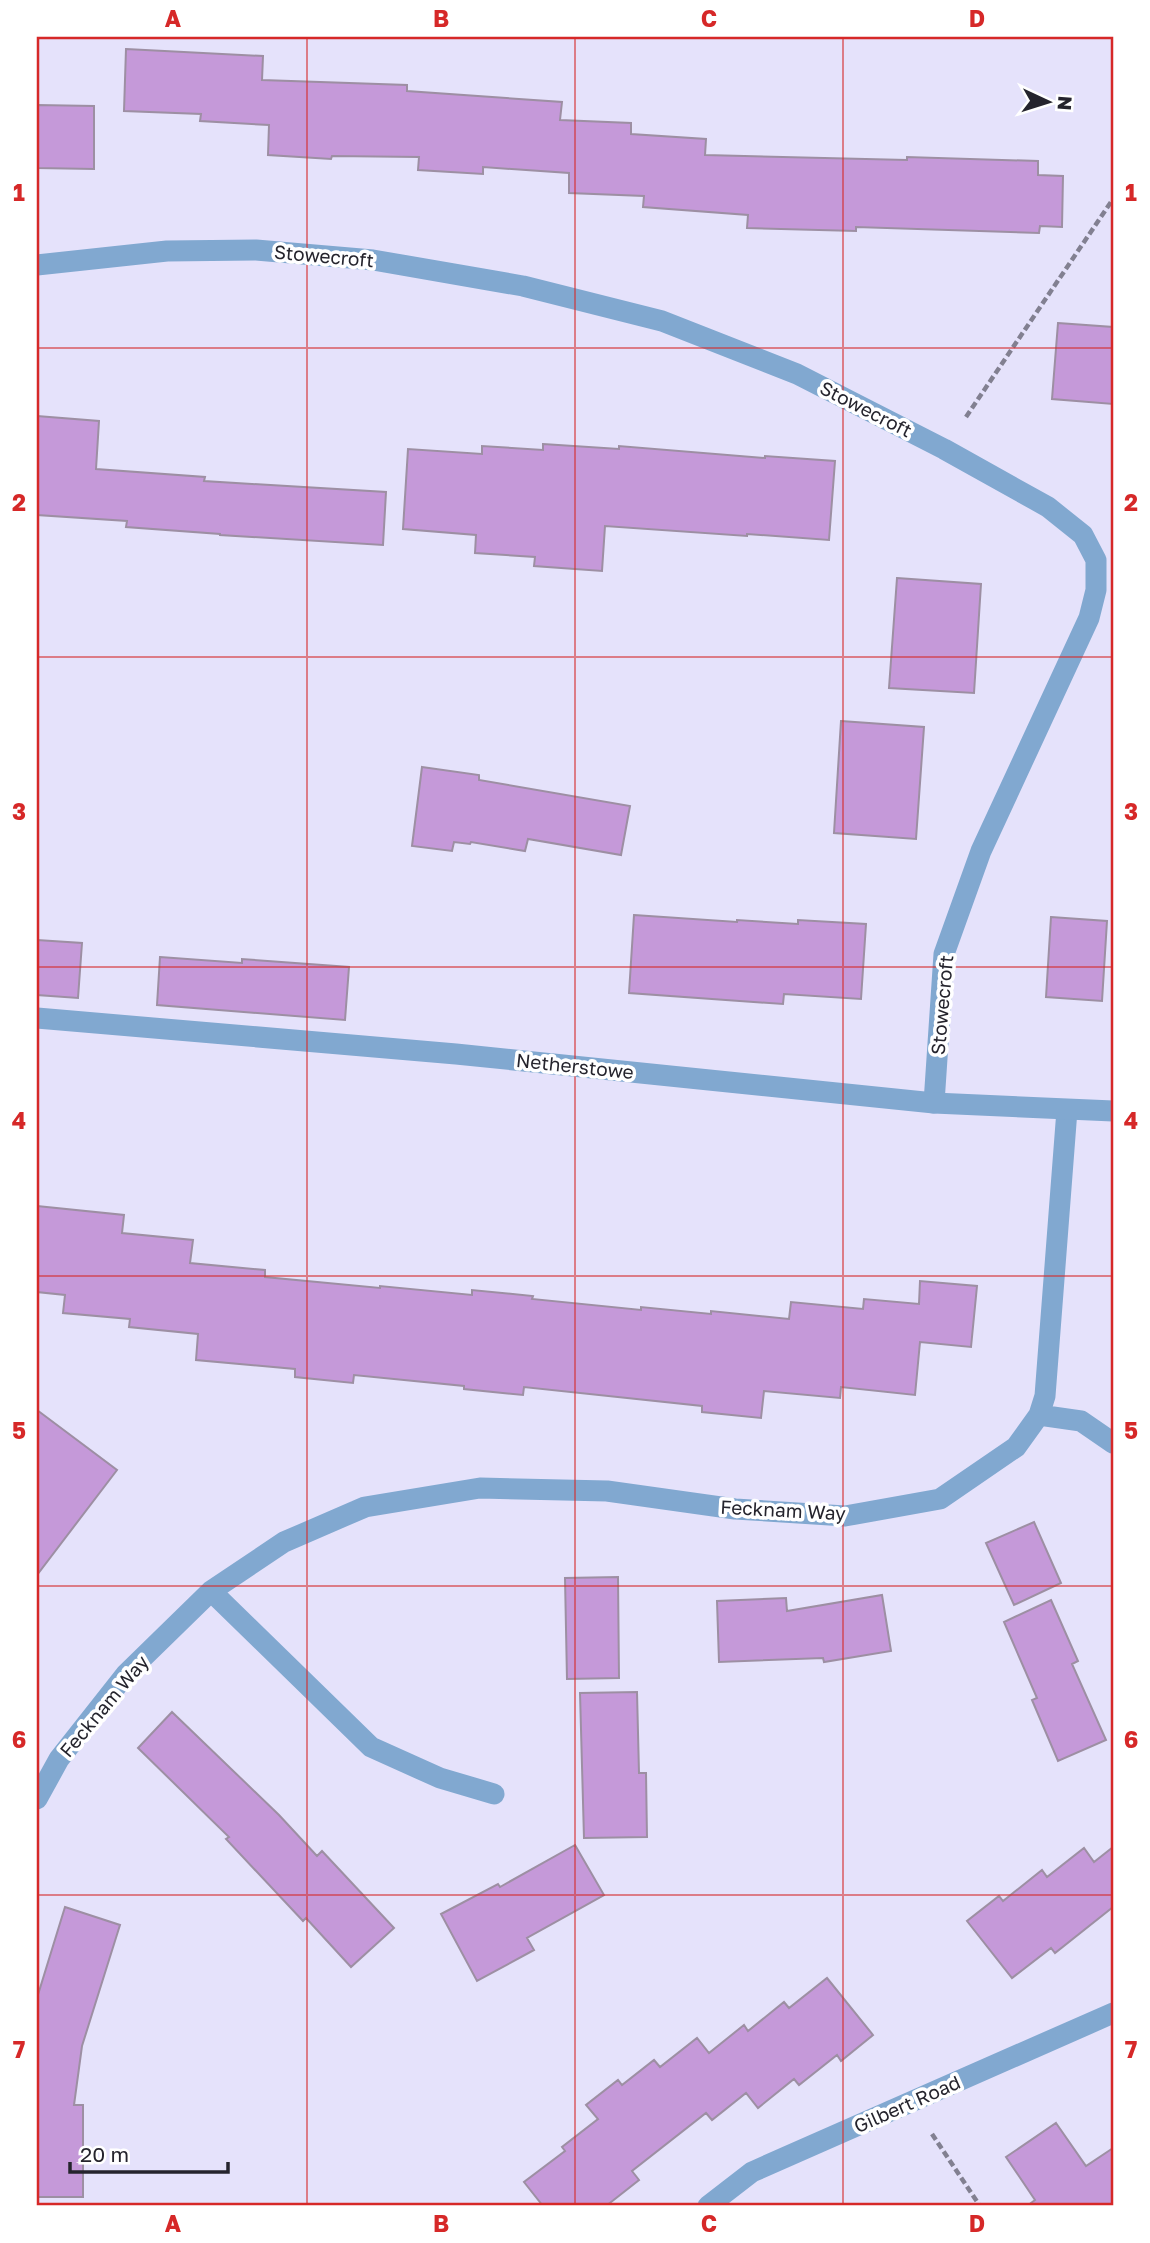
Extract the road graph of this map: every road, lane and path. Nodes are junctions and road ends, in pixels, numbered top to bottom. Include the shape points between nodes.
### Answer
1 (1113, 200) edge
2 (37, 265) edge
3 (944, 449) junction
4 (1105, 560) edge
5 (37, 1018) edge
6 (934, 1103) junction
7 (1067, 1110) junction
8 (1113, 1111) edge
9 (1039, 1415) junction
10 (1113, 1443) edge
11 (211, 1591) junction
12 (494, 1794) dead end
13 (37, 1799) edge
14 (1113, 2013) edge
15 (910, 2102) junction
16 (708, 2206) edge
17 (980, 2206) edge

1 - 3 path
2 - 3 street, Stowecroft via 167,251 256,250 373,260 523,286 662,321 797,374
3 - 4 street, Stowecroft via 1048,507
4 - 6 street, Stowecroft via 1089,618 981,851 944,954
5 - 6 street, Netherstowe via 456,1054
6 - 7 street, Netherstowe
7 - 8 street, Netherstowe
7 - 9 street, Fecknam Way via 1045,1396
9 - 10 street via 1081,1421
9 - 11 street, Fecknam Way via 1016,1447 940,1499 845,1516 735,1509 607,1491 480,1488 365,1507 284,1542
11 - 12 street via 371,1747 440,1779
11 - 13 street, Fecknam Way via 126,1674 59,1759
14 - 15 street, Gilbert Road
15 - 16 street, Gilbert Road via 752,2172
15 - 17 path

